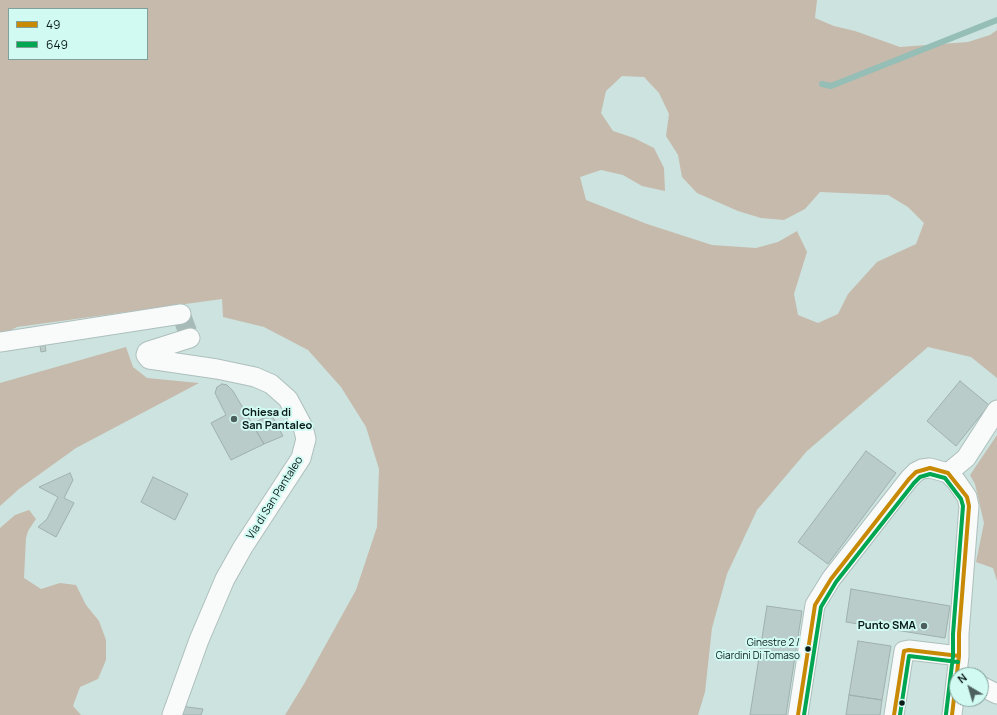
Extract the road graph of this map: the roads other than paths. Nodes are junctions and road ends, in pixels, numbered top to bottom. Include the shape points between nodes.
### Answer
1 (181, 314) dead end
2 (190, 338) dead end
3 (0, 342) edge
4 (997, 410) edge
5 (948, 473) junction
6 (959, 656) junction
7 (964, 667) edge
8 (172, 715) edge
9 (798, 715) edge
10 (894, 715) edge
11 (952, 715) edge

1 - 3 street
2 - 8 street, Via di San Pantaleo via 146,352 146,356 149,359 217,369 264,380 278,388 288,400 303,427 306,439 301,458 225,579 199,640
4 - 5 street via 966,458
5 - 6 street via 963,490 969,506 958,634
5 - 9 street via 930,468 916,472 831,578 815,605
6 - 7 street
6 - 10 street via 904,651
6 - 11 street

